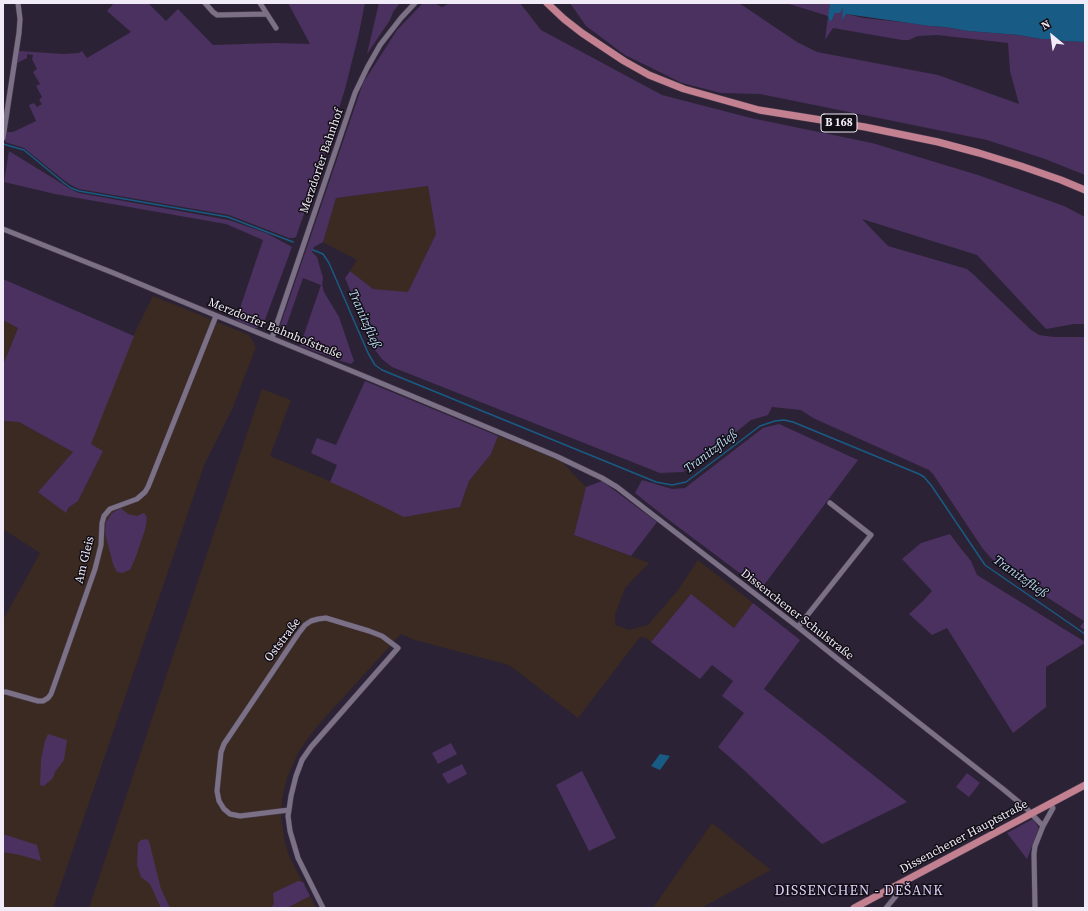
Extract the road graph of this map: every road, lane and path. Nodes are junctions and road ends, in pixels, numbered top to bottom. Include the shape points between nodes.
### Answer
1 (18, 3) edge
2 (205, 3) edge
3 (260, 3) edge
4 (415, 3) edge
5 (547, 3) edge
6 (267, 14) junction
7 (276, 28) dead end
8 (3, 138) edge
9 (1085, 190) edge
10 (3, 229) edge
11 (216, 316) junction
12 (272, 338) junction
13 (539, 449) joint
14 (830, 503) dead end
15 (798, 627) junction
16 (3, 692) edge
17 (1085, 785) edge
18 (1050, 803) junction
19 (289, 810) junction
20 (1032, 813) junction
21 (1043, 826) junction
22 (898, 885) junction
23 (323, 908) edge
24 (854, 908) edge
25 (886, 908) edge
26 (1035, 908) edge

1 - 8 street via 19,33
2 - 6 street via 217,15
3 - 6 street
4 - 12 street, Merzdorfer Bahnhof via 380,45 356,93
5 - 9 main road, B 168 via 582,33 624,61 684,89 759,110 938,142 1022,166
6 - 7 street
10 - 11 street, Merzdorfer Bahnhofstraße
11 - 12 street, Merzdorfer Bahnhofstraße
11 - 16 street, Am Gleis via 148,487 137,499 110,509 104,516 95,569 51,694 43,701 38,701
12 - 13 street, Merzdorfer Bahnhofstraße
13 - 15 street, Dissenchener Schulstraße via 617,487
14 - 15 street via 871,535
15 - 20 street, Dissenchener Schulstraße
17 - 18 main road, Dissenchener Hauptstraße
18 - 20 main road, Dissenchener Hauptstraße
18 - 21 street via 1053,808
19 - 19 street, Oststraße via 302,760 398,648 382,636 326,618 305,625 224,744 217,792 224,809 230,814 240,816
19 - 23 street, Oststraße via 290,831 298,858
20 - 21 street, Dissenchener Schulstraße
20 - 22 main road, Dissenchener Hauptstraße
21 - 26 street via 1034,854
22 - 24 main road, Dissenchener Hauptstraße
22 - 25 street via 896,896

